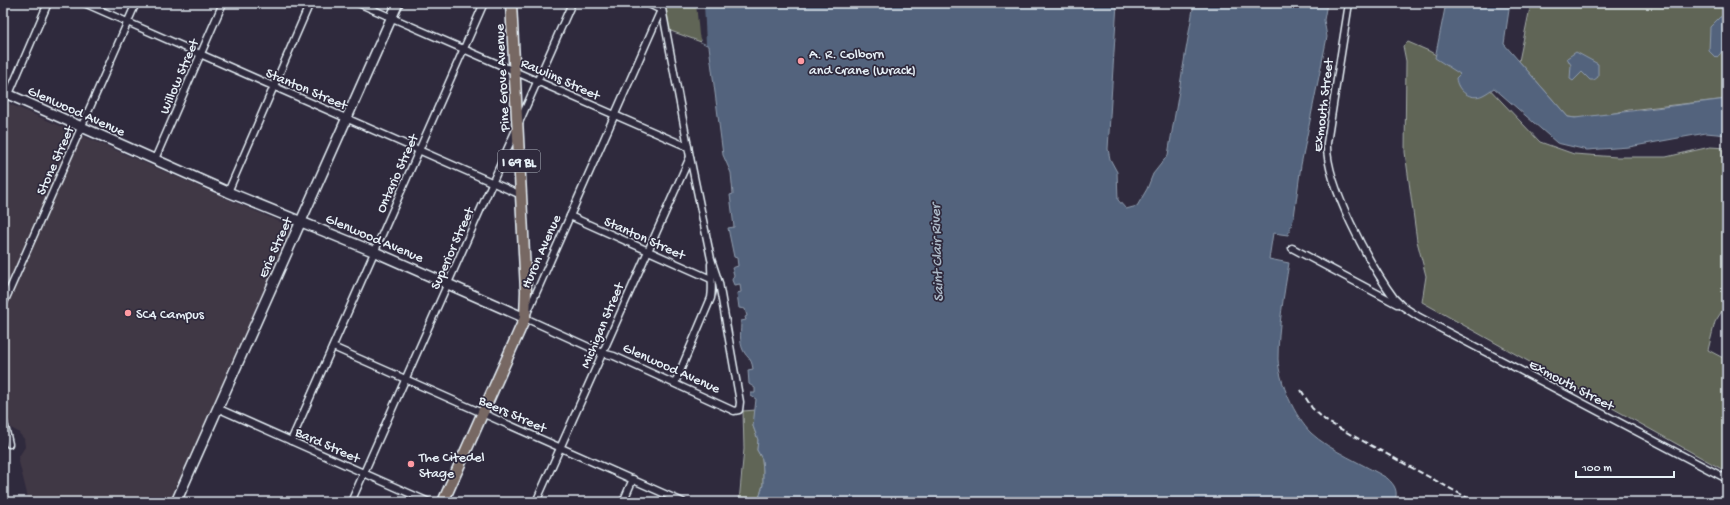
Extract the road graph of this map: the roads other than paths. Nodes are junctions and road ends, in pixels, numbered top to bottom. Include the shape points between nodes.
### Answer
1 (48, 3) edge
2 (84, 3) edge
3 (136, 3) edge
4 (223, 3) edge
5 (310, 3) edge
6 (358, 3) edge
7 (398, 3) edge
8 (484, 3) edge
9 (511, 3) edge
10 (572, 3) edge
11 (647, 3) edge
12 (660, 3) edge
13 (1349, 3) edge
14 (661, 10) junction
15 (391, 17) junction
16 (128, 22) junction
17 (464, 48) junction
18 (200, 54) junction
19 (514, 70) junction
20 (538, 81) junction
21 (274, 87) junction
22 (6, 93) edge
23 (615, 114) junction
24 (346, 119) junction
25 (82, 127) junction
26 (517, 127) junction
27 (688, 147) junction
28 (419, 150) junction
29 (690, 157) junction
30 (155, 159) junction
31 (493, 182) junction
32 (228, 192) junction
33 (521, 195) junction
34 (570, 216) junction
35 (300, 222) junction
36 (1292, 248) dead end
37 (647, 250) junction
38 (375, 252) junction
39 (711, 259) junction
40 (711, 279) junction
41 (448, 284) junction
42 (3, 305) edge
43 (1407, 309) junction
44 (525, 318) junction
45 (333, 347) junction
46 (602, 353) junction
47 (405, 378) junction
48 (675, 383) junction
49 (218, 408) junction
50 (483, 412) junction
51 (3, 418) edge
52 (291, 441) junction
53 (9, 444) dead end
54 (560, 447) junction
55 (363, 473) junction
56 (633, 479) junction
57 (1727, 479) edge
58 (176, 502) edge
59 (351, 502) edge
60 (429, 502) edge
61 (443, 502) edge
62 (536, 502) edge
63 (623, 502) edge
64 (683, 502) edge

1 - 22 street
2 - 16 street, Stanton Street
3 - 16 street, Stone Street
4 - 18 street, Willow Street
5 - 21 street
6 - 15 street, Rawlins Street
7 - 15 street, Erie Street
8 - 17 street, Ontario Street
9 - 19 main road, Pine Grove Avenue / I 69 BL
10 - 20 street, Superior Street
11 - 14 street
12 - 14 street
13 - 43 street, Exmouth Street via 1326,143 1328,164 1355,232 1390,293
14 - 23 street, Huron Avenue
14 - 27 street
15 - 17 street, Rawlins Street
15 - 24 street, Erie Street
16 - 18 street, Stanton Street
16 - 25 street, Stone Street
17 - 19 street, Rawlins Street
17 - 28 street, Ontario Street
18 - 21 street, Stanton Street
18 - 30 street, Willow Street
19 - 20 street, Rawlins Street
19 - 26 main road, Pine Grove Avenue / I 69 BL
20 - 23 street, Rawlins Street
20 - 26 street, Superior Street
21 - 24 street, Stanton Street
21 - 32 street
22 - 25 street, Glenwood Avenue
23 - 27 street, Rawlins Street
23 - 34 street, Huron Avenue
24 - 28 street, Stanton Street
24 - 35 street, Erie Street
25 - 30 street, Glenwood Avenue
25 - 42 street, Stone Street
26 - 31 street, Superior Street
26 - 33 main road, Pine Grove Avenue / I 69 BL
27 - 29 street
28 - 31 street, Stanton Street
28 - 38 street, Ontario Street
29 - 37 street, Michigan Street
29 - 39 street
30 - 32 street, Glenwood Avenue
31 - 33 street, Stanton Street
31 - 41 street, Superior Street
32 - 35 street, Glenwood Avenue
33 - 44 main road, Pine Grove Avenue / I 69 BL
34 - 37 street, Stanton Street
34 - 44 street, Huron Avenue
35 - 38 street, Glenwood Avenue
35 - 49 street, Erie Street
36 - 43 street, Exmouth Street
37 - 40 street, Stanton Street
37 - 46 street, Michigan Street
38 - 41 street, Glenwood Avenue
38 - 45 street, Ontario Street
39 - 40 street
39 - 48 street, Glenwood Avenue via 719,283 740,402 739,410 734,411
40 - 48 street via 711,298
41 - 44 street, Glenwood Avenue
41 - 47 street, Superior Street
43 - 57 street, Exmouth Street
44 - 46 street, Glenwood Avenue
44 - 50 main road, Huron Avenue / I 69 BL
45 - 47 street, Beers Street
45 - 52 street, Ontario Street
46 - 48 street, Glenwood Avenue
46 - 54 street, Michigan Street
47 - 50 street, Beers Street
47 - 55 street, Superior Street
49 - 52 street, Bard Street
49 - 58 street, Erie Street
50 - 54 street, Beers Street
50 - 61 main road, Huron Avenue / I 69 BL
51 - 53 street
52 - 55 street, Bard Street
54 - 56 street, Beers Street
54 - 62 street, Michigan Street
55 - 59 street, Superior Street
55 - 60 street, Bard Street
56 - 63 street
56 - 64 street, Beers Street

